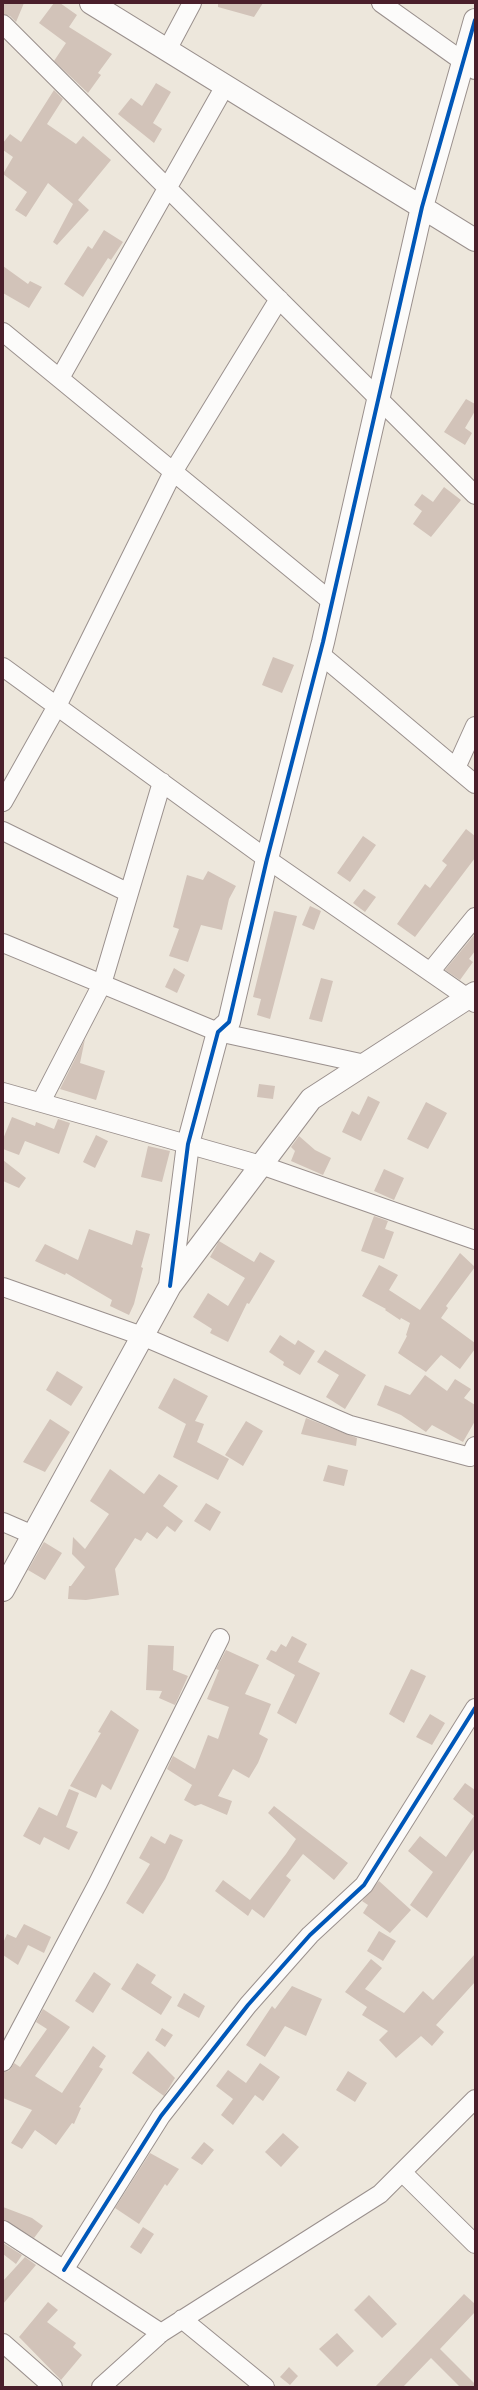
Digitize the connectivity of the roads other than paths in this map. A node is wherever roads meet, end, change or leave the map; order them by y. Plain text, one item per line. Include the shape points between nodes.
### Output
1 (91, 3) edge
2 (192, 3) edge
3 (381, 3) edge
4 (475, 20) edge
5 (3, 24) edge
6 (167, 50) junction
7 (469, 66) edge
8 (225, 86) junction
9 (167, 188) junction
10 (422, 207) junction
11 (475, 240) edge
12 (279, 299) junction
13 (3, 332) edge
14 (60, 378) junction
15 (380, 399) junction
16 (173, 472) junction
17 (475, 495) edge
18 (332, 602) junction
19 (320, 654) junction
20 (3, 667) edge
21 (57, 706) junction
22 (475, 726) edge
23 (456, 768) junction
24 (162, 782) junction
25 (475, 784) edge
26 (3, 802) edge
27 (3, 831) edge
28 (267, 859) junction
29 (129, 893) junction
30 (475, 917) edge
31 (3, 943) edge
32 (430, 972) junction
33 (102, 984) junction
34 (473, 998) edge
35 (218, 1032) junction
36 (365, 1064) junction
37 (3, 1092) edge
38 (41, 1102) junction
39 (188, 1144) junction
40 (261, 1165) junction
41 (475, 1240) edge
42 (170, 1286) junction
43 (3, 1287) edge
44 (142, 1336) junction
45 (475, 1446) edge
46 (3, 1522) edge
47 (33, 1535) junction
48 (3, 1590) edge
49 (220, 1638) dead end
50 (475, 1708) edge
51 (3, 2062) edge
52 (475, 2099) edge
53 (402, 2172) junction
54 (3, 2230) edge
55 (475, 2244) edge
56 (64, 2270) junction
57 (182, 2319) junction
58 (161, 2333) junction
59 (3, 2343) edge
60 (53, 2387) edge
61 (101, 2387) edge
62 (265, 2387) edge

1 - 6 street
2 - 6 street
3 - 7 street
4 - 7 street
5 - 9 street
6 - 8 street
7 - 10 street
8 - 9 street
8 - 10 street
9 - 12 street
9 - 14 street
10 - 11 street
10 - 15 street
12 - 15 street
12 - 16 street
13 - 14 street
14 - 16 street
15 - 17 street
15 - 18 street
16 - 18 street
16 - 21 street
18 - 19 street
19 - 23 street
19 - 28 street
20 - 21 street
21 - 24 street
21 - 26 street
22 - 23 street
23 - 25 street
24 - 28 street
24 - 29 street
27 - 29 street
28 - 32 street
28 - 35 street via 229,1022
29 - 33 street
30 - 32 street
31 - 33 street
32 - 34 street
33 - 35 street
33 - 38 street
34 - 36 street
35 - 36 street
35 - 39 street
36 - 40 street via 311,1099
37 - 38 street
38 - 39 street
39 - 40 street
39 - 42 street
40 - 41 street
40 - 42 street
42 - 44 street
43 - 44 street
44 - 45 street via 350,1425 470,1457
44 - 47 street
46 - 47 street
47 - 48 street
49 - 51 street via 98,1883
50 - 56 street via 364,1885 305,1941 248,2005 166,2110
52 - 53 street
53 - 55 street
53 - 57 street via 380,2194
54 - 56 street
56 - 58 street
57 - 58 street
57 - 62 street
58 - 61 street
59 - 60 street

